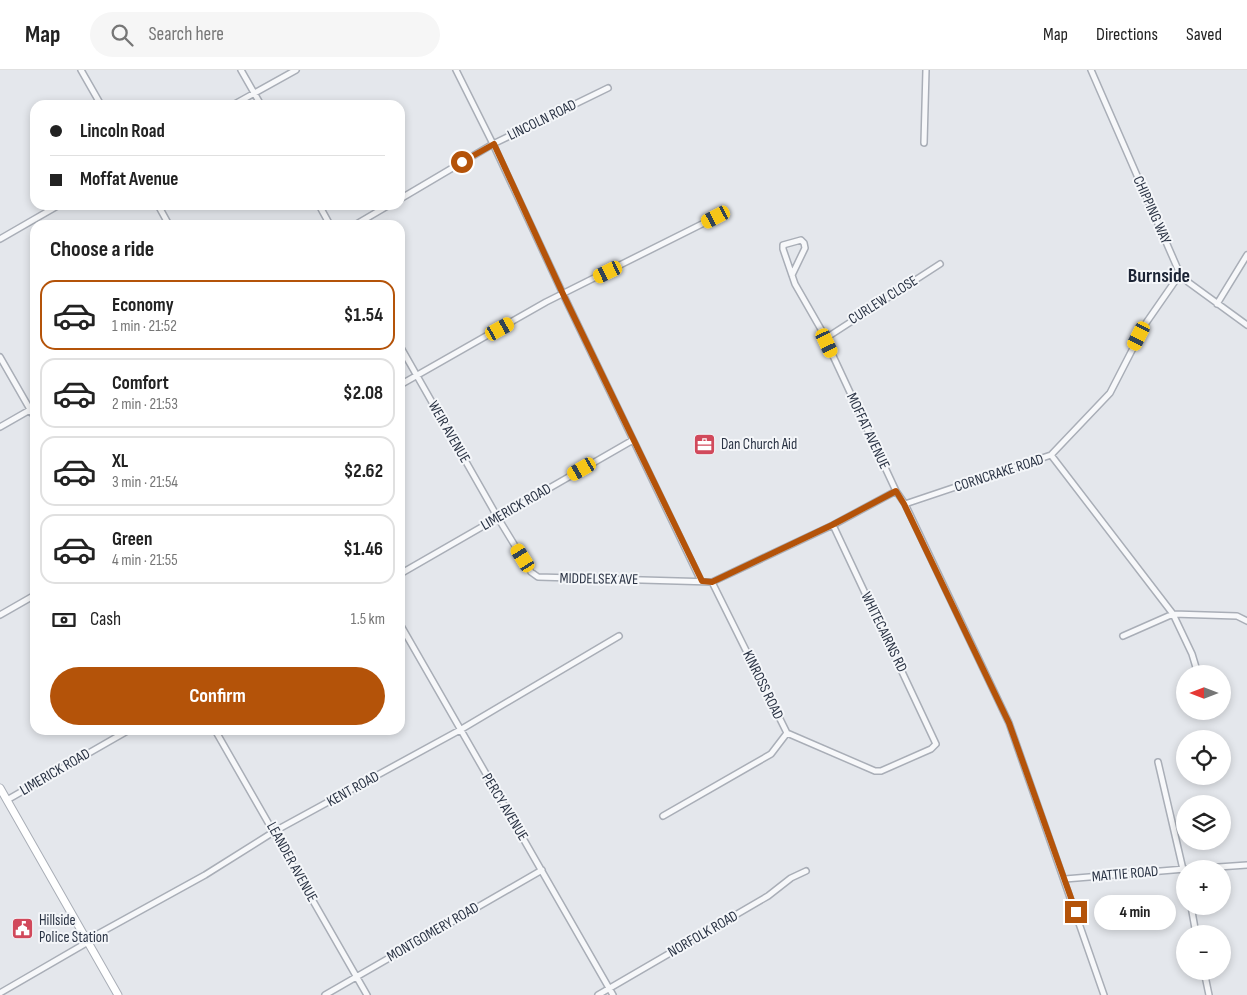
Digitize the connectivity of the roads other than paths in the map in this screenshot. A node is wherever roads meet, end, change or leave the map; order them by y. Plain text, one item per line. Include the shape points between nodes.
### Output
1 (81, 70) edge
2 (241, 70) edge
3 (296, 70) edge
4 (456, 70) edge
5 (926, 70) edge
6 (1090, 70) edge
7 (608, 88) dead end
8 (254, 93) junction
9 (98, 100) edge
10 (242, 100) edge
11 (258, 100) edge
12 (924, 143) dead end
13 (494, 144) junction
14 (405, 196) edge
15 (50, 210) edge
16 (380, 210) edge
17 (716, 217) dead end
18 (33, 220) edge
19 (364, 220) edge
20 (30, 222) edge
21 (0, 239) edge
22 (1247, 255) edge
23 (940, 264) dead end
24 (1180, 274) junction
25 (792, 276) junction
26 (563, 294) junction
27 (1217, 304) junction
28 (1247, 325) edge
29 (826, 338) junction
30 (405, 355) edge
31 (0, 357) edge
32 (417, 376) junction
33 (405, 382) edge
34 (30, 403) edge
35 (30, 410) edge
36 (0, 427) edge
37 (633, 440) junction
38 (1051, 455) junction
39 (896, 491) junction
40 (904, 504) junction
41 (498, 518) junction
42 (832, 525) junction
43 (405, 571) edge
44 (702, 581) junction
45 (712, 582) junction
46 (30, 598) edge
47 (1172, 614) junction
48 (0, 615) edge
49 (1247, 621) edge
50 (405, 633) edge
51 (619, 636) dead end
52 (1123, 636) dead end
53 (1195, 665) edge
54 (460, 730) junction
55 (787, 733) junction
56 (119, 735) edge
57 (218, 735) edge
58 (1158, 762) dead end
59 (0, 788) edge
60 (7, 800) junction
61 (663, 816) dead end
62 (275, 831) junction
63 (1182, 860) edge
64 (1247, 865) edge
65 (1231, 866) edge
66 (542, 870) junction
67 (1176, 870) edge
68 (806, 871) dead end
69 (1065, 879) junction
70 (87, 941) junction
71 (356, 977) junction
72 (1206, 980) edge
73 (610, 989) junction
74 (0, 993) edge
75 (118, 995) edge
76 (325, 995) edge
77 (367, 995) edge
78 (598, 995) edge
79 (613, 995) edge
80 (1104, 995) edge
81 (1209, 995) edge

1 - 9 street
2 - 8 street
3 - 8 street
4 - 13 street
5 - 12 street
6 - 24 street, CHIPPING WAY
7 - 13 street, LINCOLN ROAD
8 - 10 street
8 - 11 street
13 - 14 street, LINCOLN ROAD
13 - 26 street
15 - 18 street
16 - 19 street
17 - 26 street
20 - 21 street
22 - 27 street
23 - 29 street, CURLEW CLOSE
24 - 27 street, CHIPPING WAY
24 - 38 street, CORNCRAKE ROAD via 1146,323 1110,393
25 - 25 street, MOFFAT AVENUE via 783,245 801,240 805,248
25 - 29 street, MOFFAT AVENUE
26 - 32 street
26 - 37 street
27 - 28 street, CHIPPING WAY
29 - 39 street, MOFFAT AVENUE
30 - 32 street, WEIR AVENUE
31 - 34 street
32 - 33 street
32 - 41 street, WEIR AVENUE
35 - 36 street
37 - 41 street, LIMERICK ROAD
37 - 44 street
38 - 40 street, CORNCRAKE ROAD
38 - 47 street
39 - 40 street, MOFFAT AVENUE
39 - 42 street
40 - 69 street, MOFFAT AVENUE via 1009,723
41 - 43 street, LIMERICK ROAD
41 - 44 street, MIDDELSEX AVE via 531,572 538,576
42 - 45 street
42 - 55 street, WHITECAIRNS RD via 936,744 934,748 875,771
44 - 45 street
45 - 55 street, KINROSS ROAD
46 - 48 street
47 - 49 street via 1239,617
47 - 52 street
47 - 53 street
50 - 54 street, PERCY AVENUE
51 - 54 street, KENT ROAD
54 - 62 street, KENT ROAD
54 - 66 street, PERCY AVENUE
55 - 61 street, KINROSS ROAD via 771,754
56 - 60 street, LIMERICK ROAD
57 - 62 street, LEANDER AVENUE
58 - 63 street
59 - 60 main road
60 - 70 main road
62 - 70 street, KENT ROAD via 206,875
62 - 71 street, LEANDER AVENUE
64 - 65 street
66 - 71 street, MONTGOMERY ROAD
66 - 73 street, PERCY AVENUE
67 - 69 street, MATTIE ROAD
68 - 73 street, NORFOLK ROAD
69 - 80 street, MOFFAT AVENUE
70 - 74 street, KENT ROAD
70 - 75 main road
71 - 76 street, MONTGOMERY ROAD
71 - 77 street, LEANDER AVENUE
72 - 81 street
73 - 78 street, NORFOLK ROAD
73 - 79 street, PERCY AVENUE

